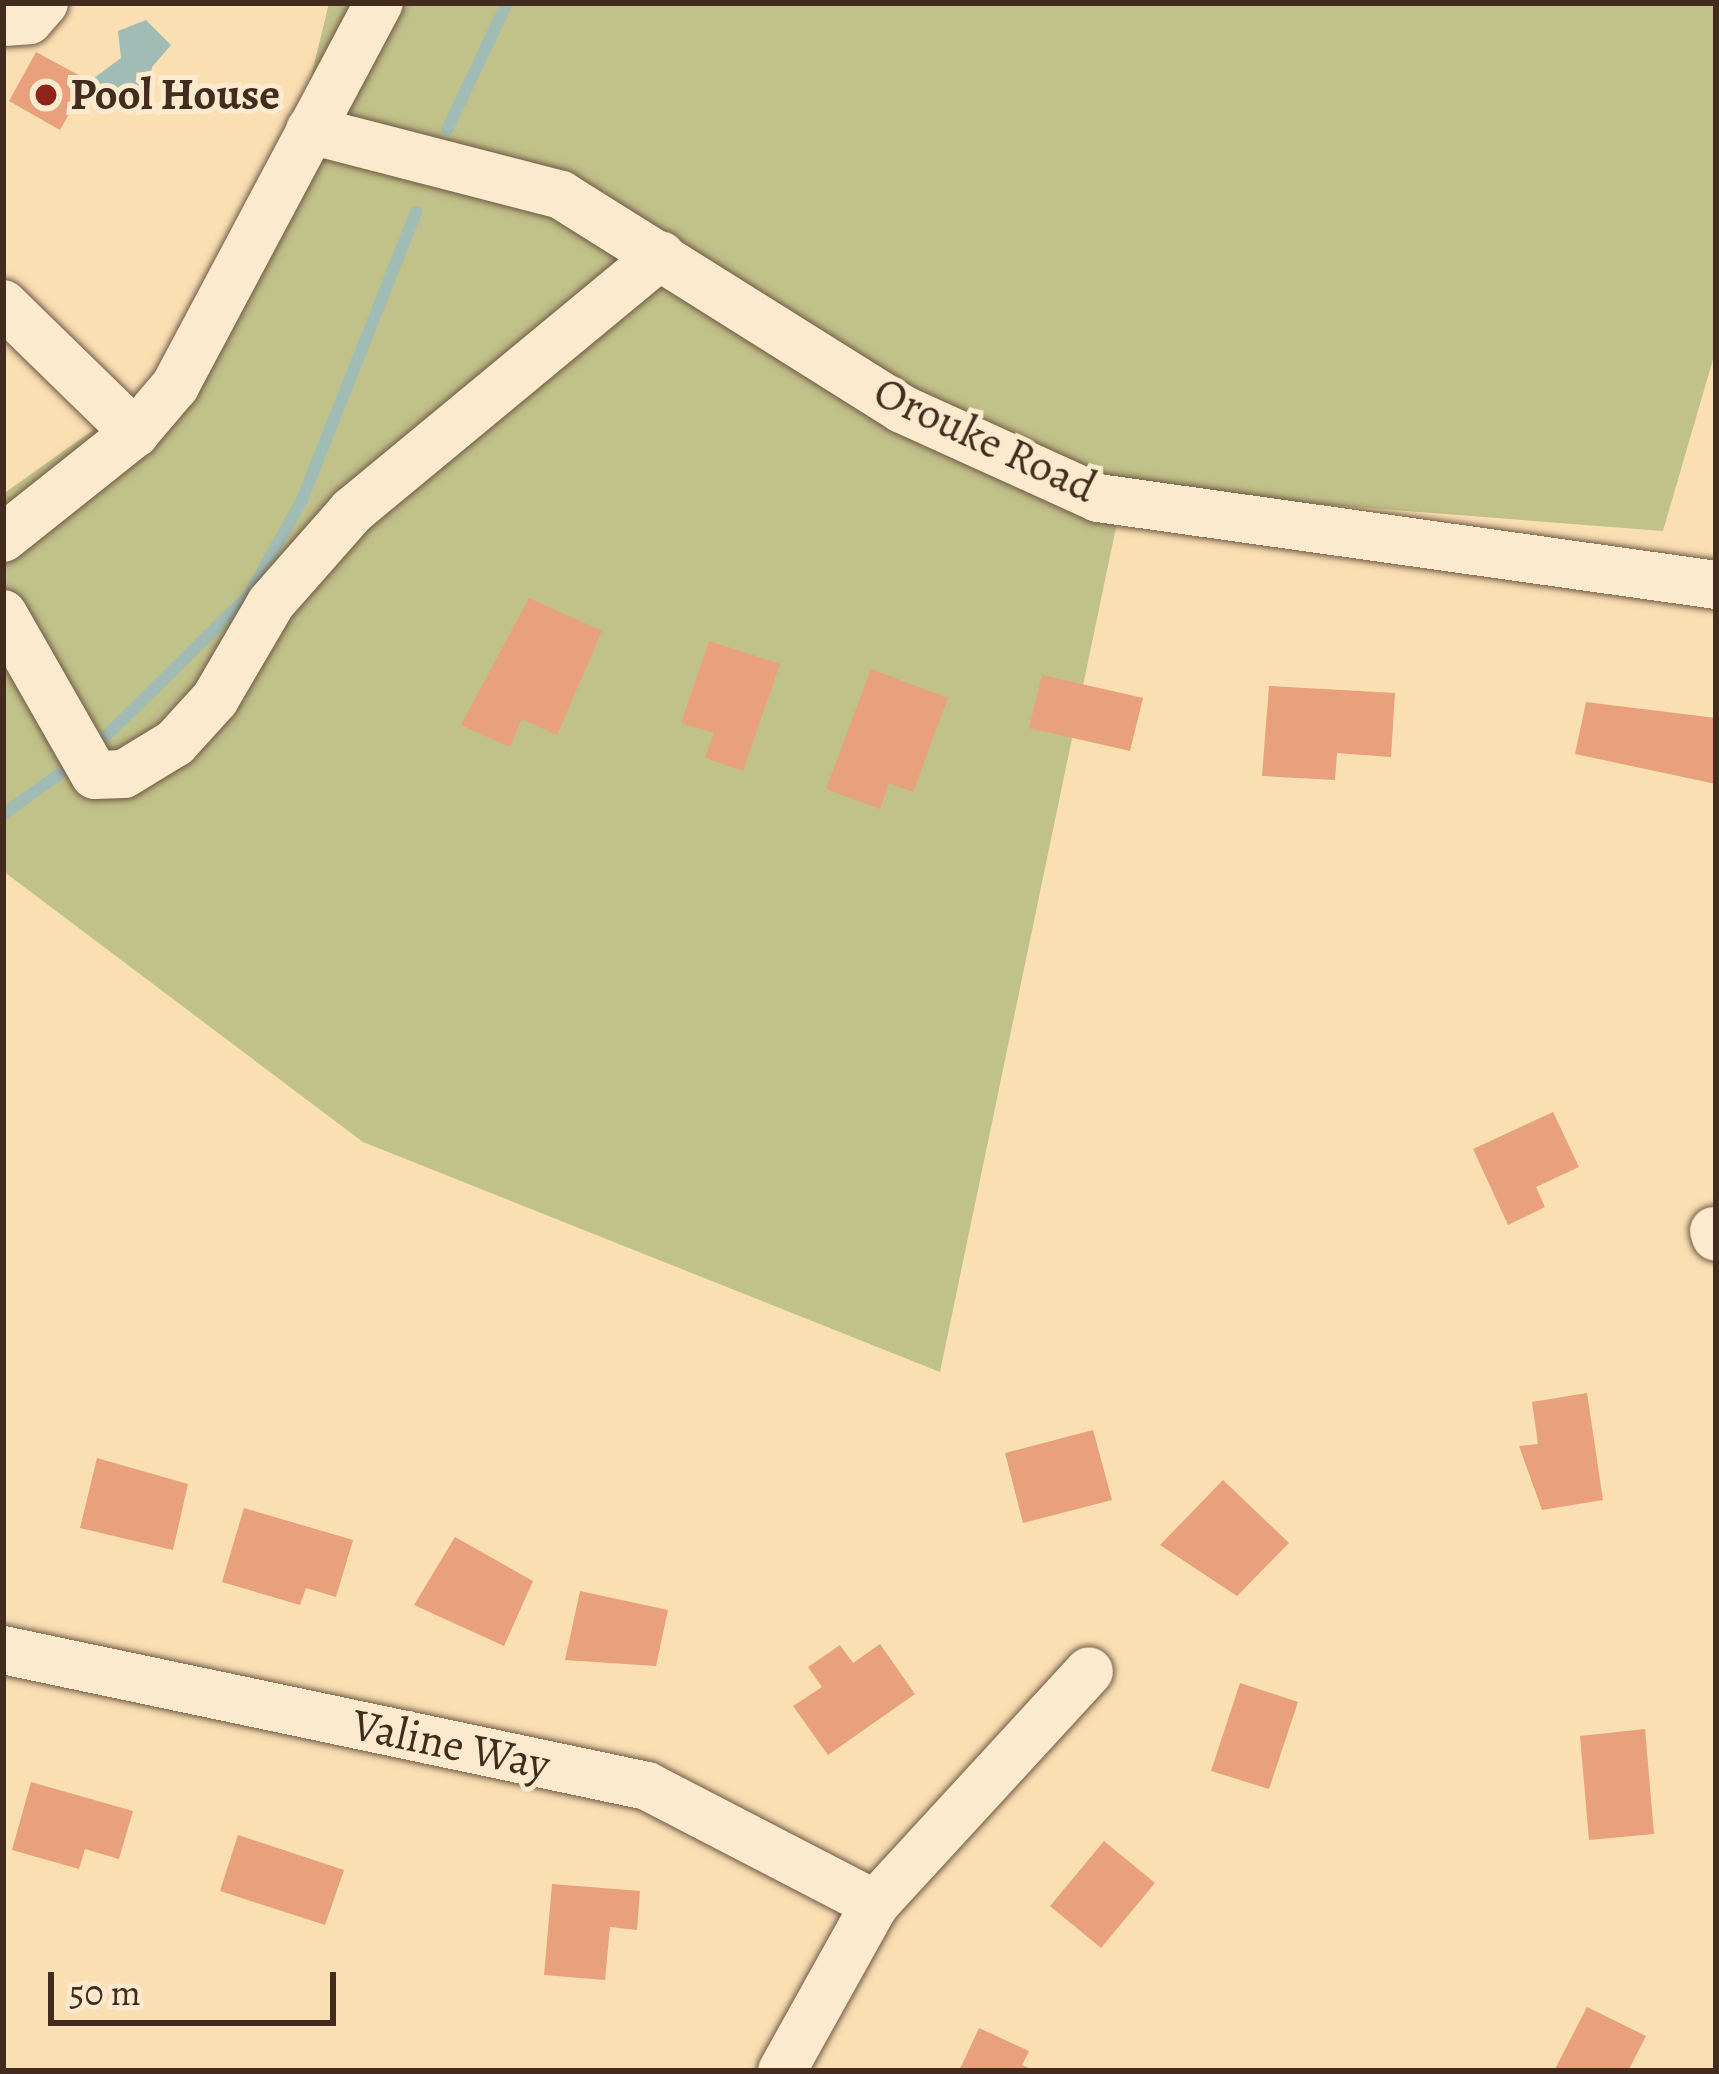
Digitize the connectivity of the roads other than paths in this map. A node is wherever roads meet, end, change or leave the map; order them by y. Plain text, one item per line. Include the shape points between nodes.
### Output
1 (44, 3) edge
2 (379, 3) edge
3 (3, 22) edge
4 (310, 130) junction
5 (661, 255) junction
6 (3, 304) edge
7 (135, 433) junction
8 (3, 538) edge
9 (1716, 585) edge
10 (3, 614) edge
11 (3, 1650) edge
12 (1089, 1671) dead end
13 (875, 1904) junction
14 (782, 2071) edge

1 - 3 street via 29,20
2 - 4 street
4 - 5 street, Orouke Road via 561,195
4 - 7 street via 175,386
5 - 9 street, Orouke Road via 902,409 1098,498
5 - 10 street via 352,511 271,603 176,743 124,774 95,776
6 - 7 street
7 - 8 street
11 - 13 street, Valine Way via 647,1786
12 - 13 street
13 - 14 street

